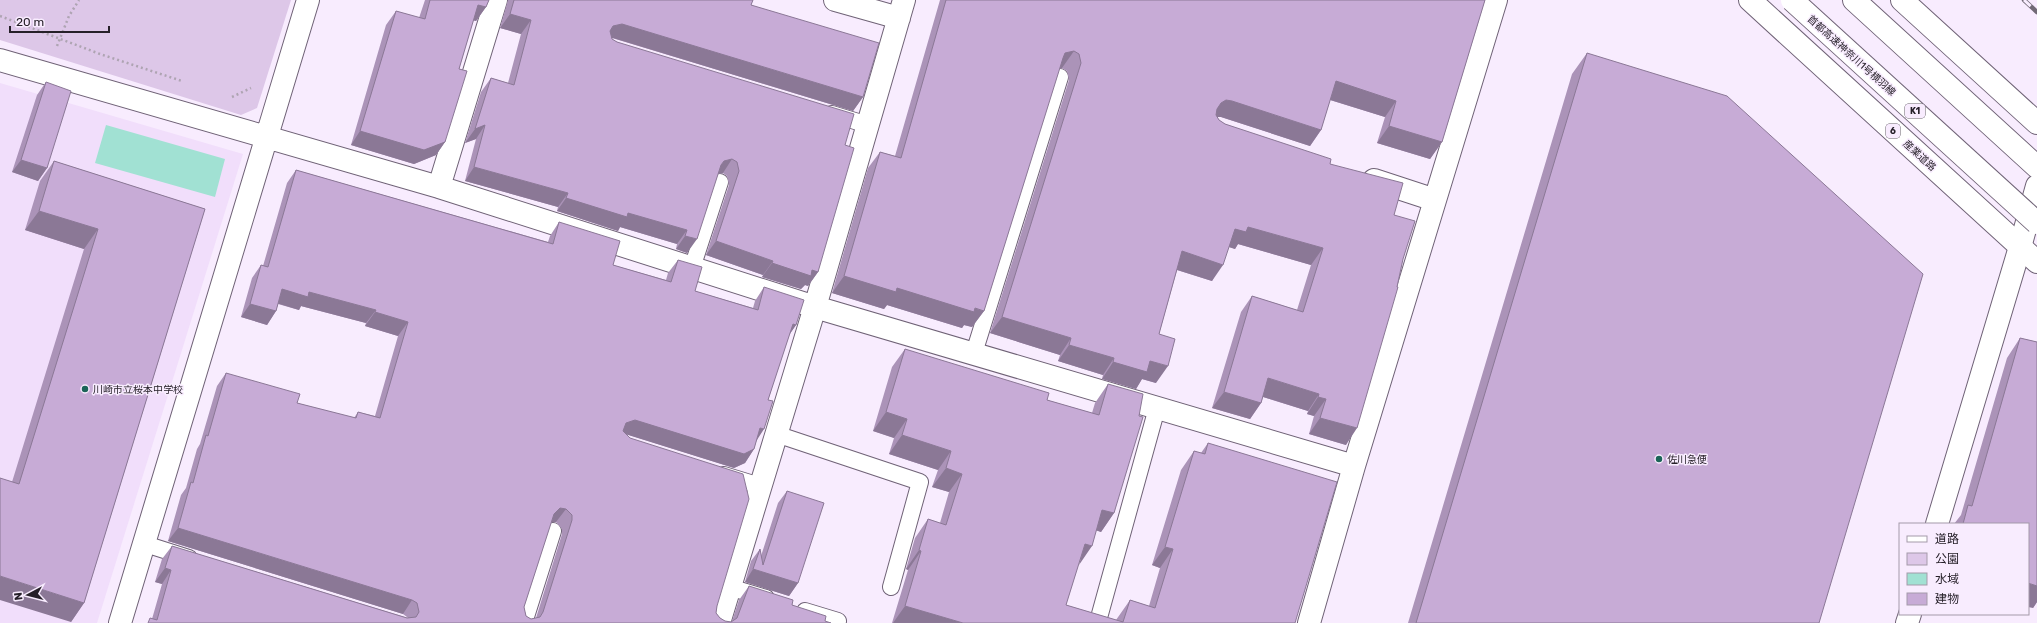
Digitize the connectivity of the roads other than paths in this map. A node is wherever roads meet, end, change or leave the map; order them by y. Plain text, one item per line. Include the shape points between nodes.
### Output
1 (308, 0) edge
2 (496, 0) edge
3 (836, 0) edge
4 (1496, 0) edge
5 (1750, 0) edge
6 (1792, 0) edge
7 (1854, 0) edge
8 (1902, 0) edge
9 (901, 9) edge
10 (0, 60) edge
11 (1060, 77) edge
12 (814, 109) edge
13 (2037, 123) edge
14 (868, 125) junction
15 (266, 138) junction
16 (2037, 167) edge
17 (1352, 173) edge
18 (720, 182) edge
19 (2037, 186) edge
20 (439, 187) junction
21 (1435, 200) junction
22 (2037, 223) edge
23 (2020, 246) junction
24 (2037, 262) edge
25 (692, 268) junction
26 (815, 307) junction
27 (974, 353) junction
28 (1157, 408) junction
29 (776, 434) junction
30 (1354, 466) junction
31 (707, 469) edge
32 (760, 486) junction
33 (1937, 523) edge
34 (553, 531) edge
35 (145, 544) junction
36 (205, 563) edge
37 (729, 587) junction
38 (891, 587) dead end
39 (1100, 614) edge
40 (120, 623) edge
41 (524, 623) edge
42 (719, 623) edge
43 (837, 623) edge
44 (1309, 623) edge

1 - 15 main road
2 - 20 main road
3 - 9 main road
4 - 21 main road
5 - 23 main road, 産業道路 / 6
6 - 22 main road, 首都高速神奈川1号横羽線 / K1, bridge
7 - 16 main road
8 - 13 main road
9 - 14 main road
10 - 15 main road
11 - 27 lane
12 - 14 lane
14 - 26 main road
15 - 20 main road
15 - 35 main road
17 - 21 main road
18 - 25 lane
19 - 23 main road
20 - 25 main road
21 - 30 main road
23 - 24 main road, 産業道路 / 6
23 - 33 main road
25 - 26 main road
26 - 27 main road
26 - 29 main road
27 - 28 main road
28 - 30 main road
28 - 39 lane
29 - 32 main road
29 - 38 lane via 920,482
30 - 44 main road
31 - 32 lane
32 - 37 main road
34 - 41 lane
35 - 36 lane
35 - 40 main road
37 - 42 main road
37 - 43 lane via 838,621

